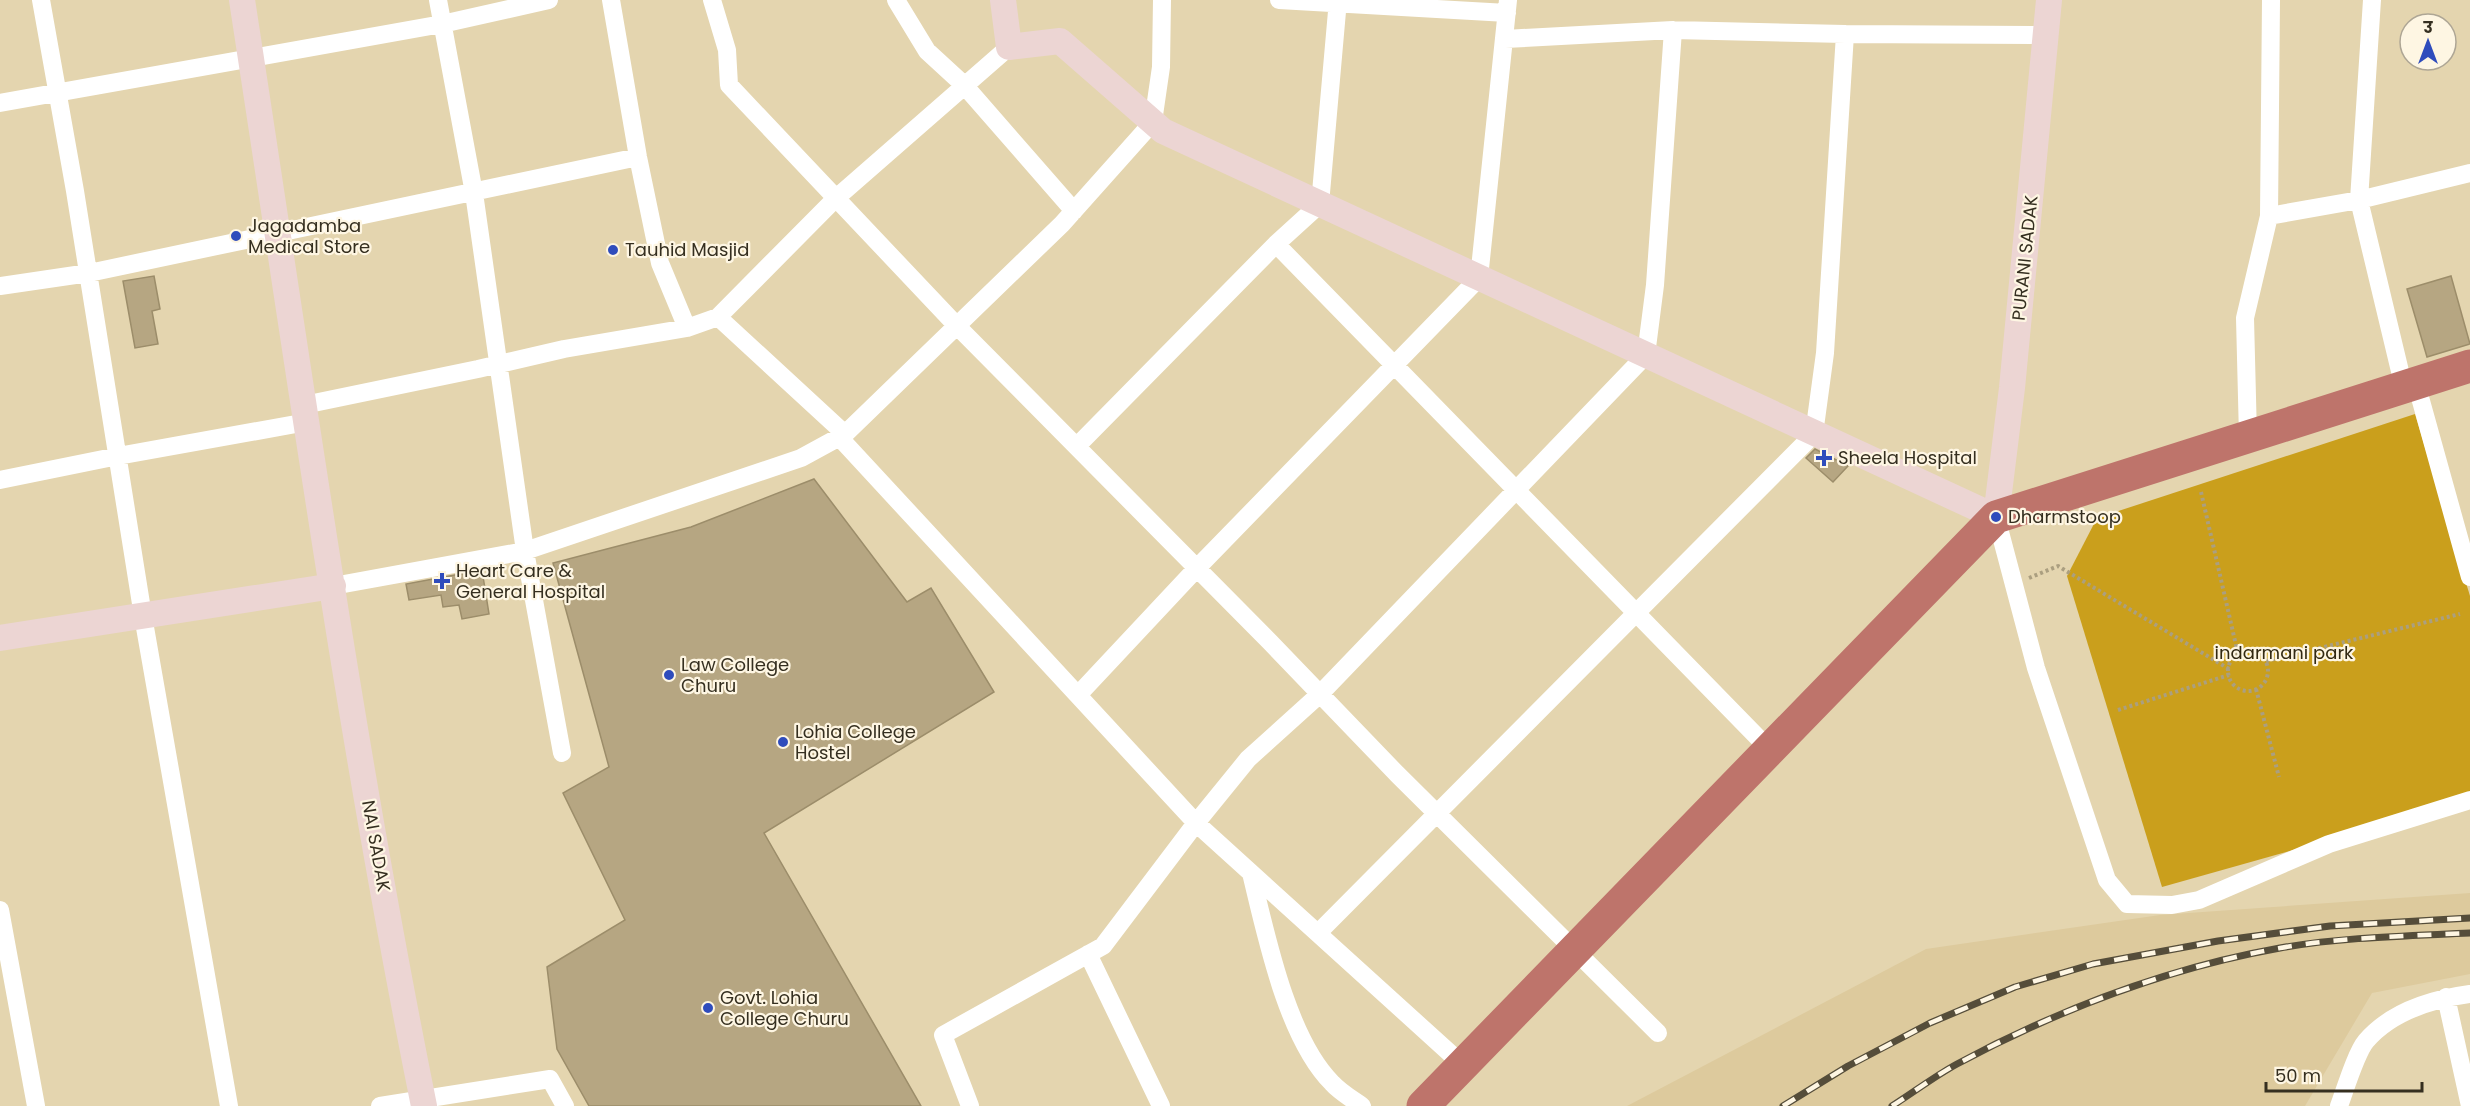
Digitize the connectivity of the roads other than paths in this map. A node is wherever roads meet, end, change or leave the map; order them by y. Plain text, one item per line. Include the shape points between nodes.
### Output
1 (41, 0) edge
2 (242, 0) edge
3 (438, 0) edge
4 (549, 0) edge
5 (611, 0) edge
6 (712, 0) edge
7 (896, 0) edge
8 (1003, 0) edge
9 (1162, 0) edge
10 (1279, 0) edge
11 (2049, 0) edge
12 (2271, 0) edge
13 (2373, 0) edge
14 (1337, 2) edge
15 (1508, 6) edge
16 (442, 24) junction
17 (1674, 30) junction
18 (1845, 34) junction
19 (2046, 35) junction
20 (1505, 39) junction
21 (1009, 47) junction
22 (252, 60) junction
23 (964, 86) junction
24 (58, 93) junction
25 (0, 103) edge
26 (1153, 122) junction
27 (638, 157) junction
28 (2470, 173) edge
29 (474, 193) junction
30 (835, 199) junction
31 (2359, 200) junction
32 (1320, 204) junction
33 (1074, 211) junction
34 (2269, 216) junction
35 (278, 235) junction
36 (1276, 244) junction
37 (88, 273) junction
38 (1479, 278) junction
39 (0, 286) edge
40 (718, 317) junction
41 (957, 326) junction
42 (687, 328) junction
43 (1646, 355) junction
44 (499, 364) junction
45 (1393, 365) junction
46 (2470, 366) edge
47 (2410, 386) junction
48 (306, 413) junction
49 (1814, 434) junction
50 (842, 436) junction
51 (2248, 437) junction
52 (1077, 447) junction
53 (118, 456) junction
54 (0, 480) edge
55 (1517, 491) junction
56 (1996, 517) junction
57 (525, 551) junction
58 (1197, 568) junction
59 (2470, 577) edge
60 (333, 586) junction
61 (1636, 614) junction
62 (144, 616) junction
63 (0, 638) edge
64 (1320, 694) junction
65 (1078, 695) junction
66 (1769, 748) junction
67 (562, 753) dead end
68 (2470, 800) edge
69 (1436, 813) junction
70 (1196, 823) junction
71 (1251, 873) junction
72 (0, 910) edge
73 (1318, 933) junction
74 (1574, 949) junction
75 (1088, 954) junction
76 (7, 992) edge
77 (2470, 994) edge
78 (2446, 997) junction
79 (1658, 1033) dead end
80 (1463, 1065) junction
81 (423, 1102) edge
82 (36, 1106) edge
83 (229, 1106) edge
84 (380, 1106) edge
85 (565, 1106) edge
86 (970, 1106) edge
87 (1161, 1106) edge
88 (1362, 1106) edge
89 (1423, 1106) edge
90 (2339, 1106) edge
91 (2470, 1106) edge

1 - 24 street
2 - 22 main road, NAI SADAK
3 - 16 street
4 - 16 street
5 - 27 street
6 - 30 street via 727,50 729,85
7 - 23 street via 927,51
8 - 21 main road
9 - 26 street via 1161,67
10 - 14 street
11 - 19 main road, PURANI SADAK
12 - 34 street
13 - 31 street
14 - 15 street
14 - 32 street
15 - 20 street
16 - 22 street
16 - 29 street
17 - 18 street
17 - 20 street
17 - 43 street
18 - 19 street
18 - 49 street via 1826,353
19 - 56 main road, PURANI SADAK
20 - 38 street
21 - 23 street
21 - 26 main road via 1059,41
22 - 24 street
22 - 35 main road, NAI SADAK
23 - 30 street
23 - 33 street
24 - 25 street
24 - 37 street
26 - 32 main road via 1163,131
26 - 33 street
27 - 29 street
27 - 42 street via 660,263
28 - 31 street
29 - 35 street
29 - 44 street
30 - 40 street
30 - 41 street
31 - 34 street
31 - 47 street
32 - 36 street
32 - 38 main road
33 - 41 street
34 - 51 street via 2245,318
35 - 37 street
35 - 48 main road, NAI SADAK
36 - 45 street
36 - 52 street
37 - 39 street
37 - 53 street
38 - 43 main road
38 - 45 street
40 - 42 street
40 - 50 street
41 - 50 street
41 - 52 street
42 - 44 street
43 - 49 main road
43 - 55 street
44 - 48 street
44 - 57 street
45 - 55 street
45 - 58 street
46 - 47 highway
47 - 51 highway
47 - 59 street
48 - 53 street
48 - 60 main road, NAI SADAK
49 - 56 main road
49 - 61 street
50 - 57 street via 801,458
50 - 65 street
51 - 56 highway
52 - 58 street
53 - 54 street
53 - 62 street
55 - 61 street
55 - 64 street
56 - 66 highway
56 - 68 street via 2036,668 2107,880 2127,904 2172,905 2199,900 2329,844
57 - 60 street
57 - 67 street
58 - 64 street
58 - 65 street
60 - 62 main road
60 - 81 main road, NAI SADAK
61 - 66 street
61 - 69 street
62 - 63 main road
62 - 83 street
64 - 69 street
64 - 70 street via 1248,759
65 - 70 street
66 - 74 highway
69 - 73 street
69 - 74 street
70 - 71 street
70 - 75 street via 1103,946
71 - 73 street
71 - 88 street via 1267,941 1300,1038 1332,1083
72 - 76 street
73 - 80 street
74 - 79 street
74 - 80 highway
75 - 86 street via 943,1035
75 - 87 street
76 - 82 street
77 - 78 street
78 - 90 street via 2394,1017 2365,1042
78 - 91 street
80 - 89 highway
81 - 84 street
81 - 85 street via 550,1079

